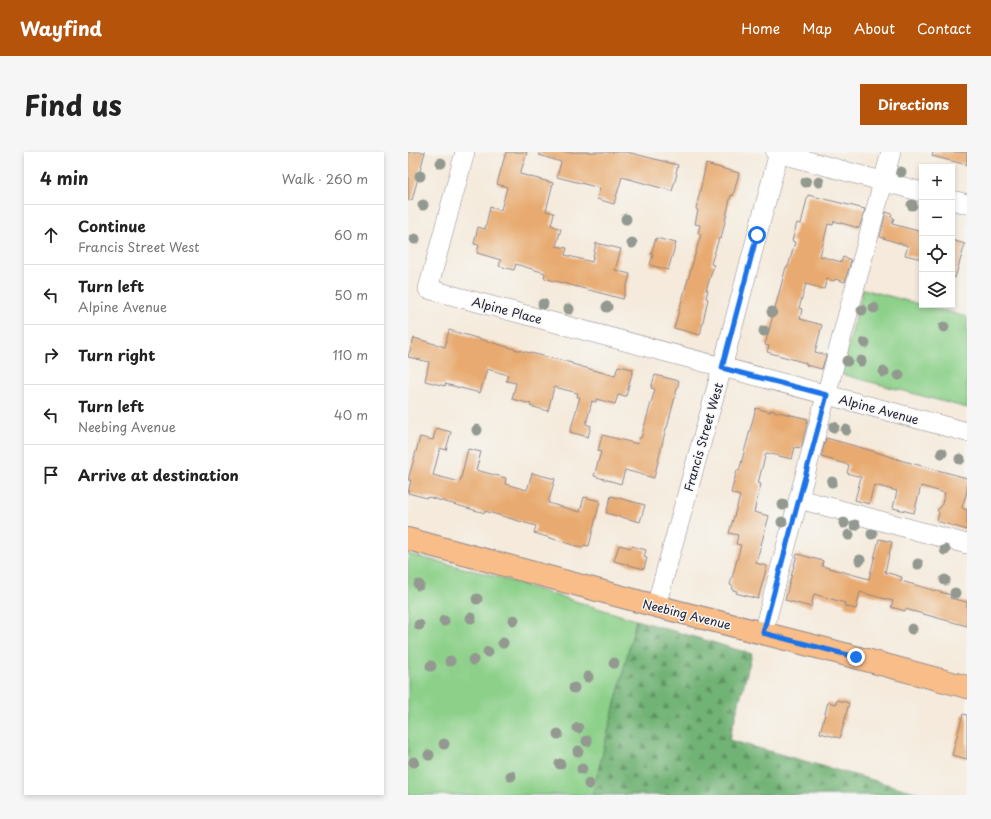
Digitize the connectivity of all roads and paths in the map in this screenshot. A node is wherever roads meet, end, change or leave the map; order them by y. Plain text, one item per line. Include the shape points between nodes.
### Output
1 (465, 152) edge
2 (777, 152) edge
3 (891, 152) edge
4 (884, 182) junction
5 (919, 191) edge
6 (955, 201) edge
7 (967, 204) edge
8 (722, 368) junction
9 (827, 395) junction
10 (967, 432) edge
11 (799, 499) junction
12 (408, 539) edge
13 (967, 544) edge
14 (656, 606) junction
15 (763, 633) junction
16 (967, 687) edge

1 - 8 street, Alpine Place via 428,288
2 - 4 street
2 - 8 street, Francis Street West
3 - 4 street
4 - 5 street
4 - 9 street
6 - 7 street
8 - 9 street, Alpine Avenue
8 - 14 street, Francis Street West
9 - 10 street, Alpine Avenue
9 - 11 street
11 - 13 street
11 - 15 street
12 - 14 main road, Neebing Avenue
14 - 15 main road, Neebing Avenue
15 - 16 main road, Neebing Avenue

